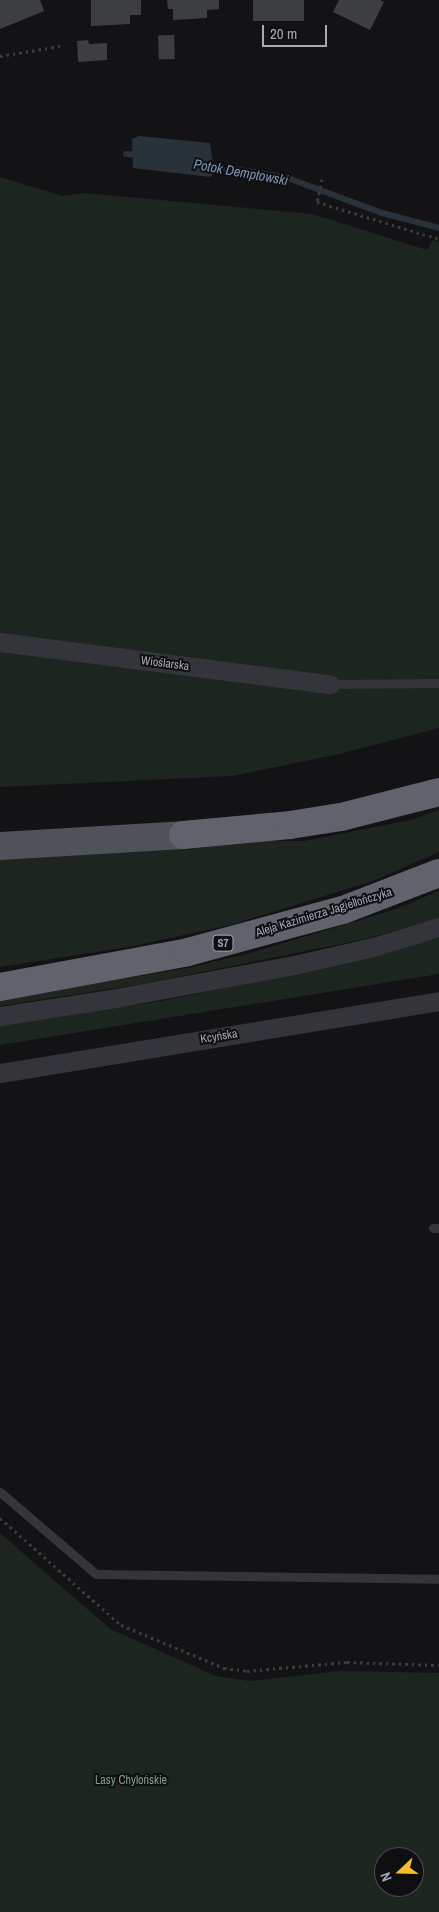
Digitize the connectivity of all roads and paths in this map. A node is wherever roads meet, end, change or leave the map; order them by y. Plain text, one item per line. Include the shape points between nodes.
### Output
1 (60, 46) dead end
2 (0, 56) edge
3 (322, 178) dead end
4 (439, 239) edge
5 (0, 642) edge
6 (439, 683) edge
7 (330, 684) joint
8 (439, 792) edge
9 (182, 835) joint
10 (0, 846) edge
11 (439, 873) edge
12 (439, 927) edge
13 (0, 987) edge
14 (439, 1001) edge
15 (0, 1016) edge
16 (0, 1073) edge
17 (0, 1492) edge
18 (0, 1518) edge
19 (439, 1579) edge
20 (439, 1666) edge

1 - 2 path
3 - 4 path via 317,202
5 - 7 street, Wioślarska
6 - 7 lane
8 - 9 highway via 333,818
9 - 10 main road
11 - 13 highway, Aleja Kazimierza Jagiellończyka / S7 via 343,910 188,952
12 - 15 street via 373,947 294,964
14 - 16 street, Kcyńska
17 - 19 lane via 96,1574
18 - 20 path via 121,1625 224,1668 247,1671 347,1662

